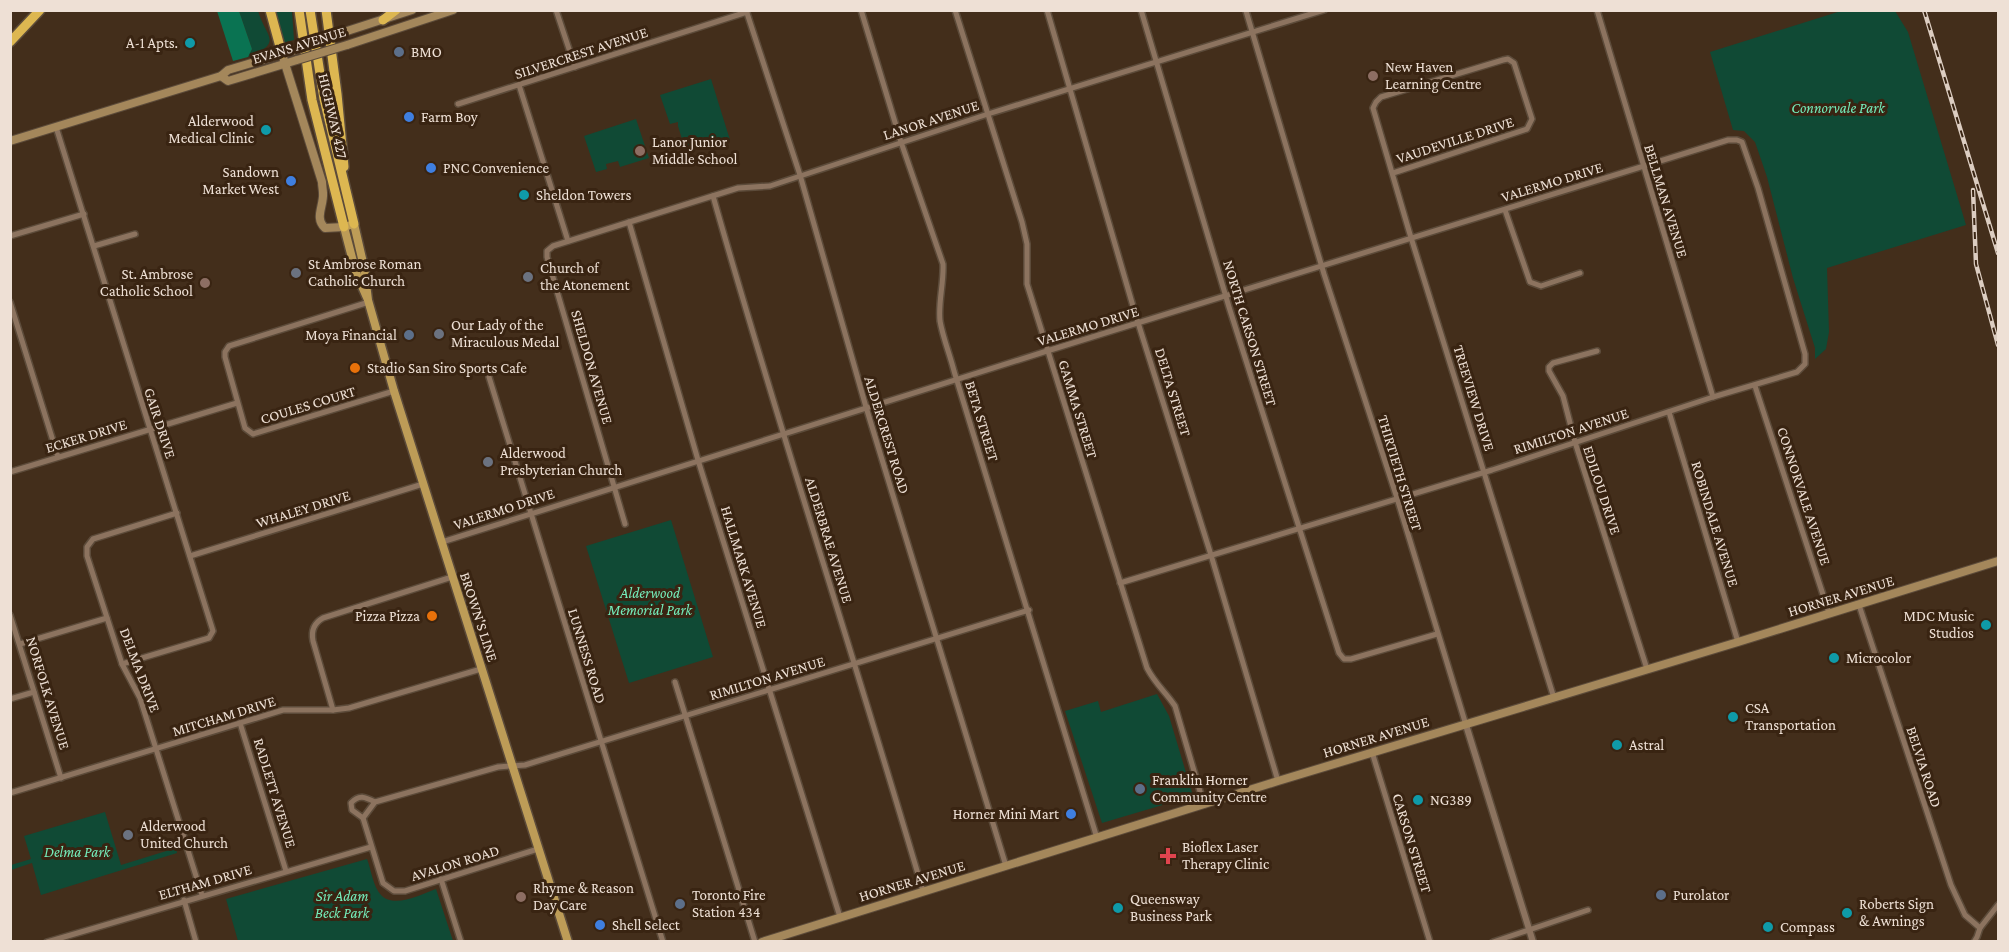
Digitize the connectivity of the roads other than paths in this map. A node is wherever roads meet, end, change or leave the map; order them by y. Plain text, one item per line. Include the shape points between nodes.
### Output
1 (40, 10) edge
2 (270, 10) edge
3 (299, 10) edge
4 (310, 10) edge
5 (396, 10) edge
6 (412, 10) edge
7 (453, 10) edge
8 (556, 10) edge
9 (861, 10) edge
10 (956, 10) edge
11 (1047, 10) edge
12 (1141, 10) edge
13 (1324, 10) edge
14 (1597, 10) edge
15 (746, 11) edge
16 (1246, 11) edge
17 (326, 13) edge
18 (382, 20) junction
19 (1253, 33) junction
20 (10, 42) edge
21 (282, 54) junction
22 (1156, 62) junction
23 (286, 64) junction
24 (575, 68) junction
25 (222, 76) junction
26 (519, 85) junction
27 (1070, 88) junction
28 (458, 104) dead end
29 (1374, 105) joint
30 (988, 114) junction
31 (56, 127) junction
32 (10, 141) edge
33 (901, 142) junction
34 (1742, 142) joint
35 (1642, 167) junction
36 (1393, 173) junction
37 (800, 176) junction
38 (343, 181) junction
39 (713, 196) junction
40 (1506, 210) junction
41 (84, 214) junction
42 (629, 222) junction
43 (354, 224) junction
44 (344, 227) junction
45 (135, 234) dead end
46 (10, 237) edge
47 (1412, 239) junction
48 (568, 241) junction
49 (94, 246) junction
50 (547, 251) joint
51 (1322, 267) junction
52 (1580, 273) dead end
53 (1226, 296) junction
54 (369, 301) junction
55 (10, 302) edge
56 (1139, 324) junction
57 (1047, 351) junction
58 (1597, 351) dead end
59 (489, 377) dead end
60 (956, 379) junction
61 (1755, 386) junction
62 (394, 392) junction
63 (1713, 397) junction
64 (237, 403) junction
65 (866, 407) junction
66 (1669, 412) junction
67 (150, 430) junction
68 (782, 434) junction
69 (1575, 442) junction
70 (58, 457) junction
71 (698, 460) junction
72 (10, 472) edge
73 (1484, 472) junction
74 (423, 484) junction
75 (615, 487) junction
76 (1396, 498) junction
77 (177, 513) junction
78 (531, 513) junction
79 (625, 524) dead end
80 (1299, 528) junction
81 (442, 542) junction
82 (1211, 555) junction
83 (190, 556) junction
84 (1998, 561) edge
85 (452, 577) junction
86 (1120, 582) junction
87 (1859, 605) junction
88 (1029, 610) junction
89 (1829, 613) junction
90 (10, 615) edge
91 (107, 618) junction
92 (1437, 634) junction
93 (937, 638) junction
94 (1738, 642) junction
95 (20, 644) junction
96 (855, 663) junction
97 (122, 664) junction
98 (481, 669) junction
99 (1647, 669) junction
100 (675, 682) dead end
101 (770, 689) junction
102 (34, 692) junction
103 (1554, 698) junction
104 (10, 699) edge
105 (333, 710) junction
106 (685, 716) junction
107 (240, 723) junction
108 (1466, 724) junction
109 (600, 742) junction
110 (156, 749) junction
111 (1372, 752) junction
112 (512, 766) junction
113 (61, 778) junction
114 (1278, 781) junction
115 (10, 793) edge
116 (375, 802) junction
117 (1204, 805) junction
118 (363, 818) junction
119 (1097, 838) junction
120 (371, 847) junction
121 (538, 849) junction
122 (1006, 866) junction
123 (286, 872) junction
124 (441, 879) junction
125 (923, 891) junction
126 (202, 895) junction
127 (184, 900) junction
128 (1998, 905) edge
129 (1588, 910) dead end
130 (840, 917) junction
131 (1980, 927) junction
132 (1530, 930) junction
133 (63, 939) edge
134 (47, 942) edge
135 (196, 942) edge
136 (461, 942) edge
137 (568, 942) edge
138 (663, 942) edge
139 (755, 942) edge
140 (762, 942) edge
141 (1430, 942) edge
142 (1493, 942) edge
143 (1533, 942) edge
144 (1974, 942) edge

1 - 20 highway
2 - 21 highway
3 - 44 highway, HIGHWAY 427 via 312,100
4 - 38 highway, HIGHWAY 427 via 324,99
5 - 18 highway
6 - 18 main road, EVANS AVENUE
7 - 23 main road, EVANS AVENUE, bridge
8 - 24 street
9 - 33 street, BETA STREET
10 - 30 street, GAMMA STREET
11 - 27 street, DELTA STREET
12 - 22 street, NORTH CARSON STREET
13 - 19 street, LANOR AVENUE
14 - 35 street, BELLMAN AVENUE
15 - 24 street, SILVERCREST AVENUE
15 - 37 street, ALDERCREST ROAD
16 - 19 street, THIRTIETH STREET
17 - 38 highway
18 - 21 main road, EVANS AVENUE, bridge
19 - 22 street, LANOR AVENUE
19 - 51 street, THIRTIETH STREET
21 - 23 main road
21 - 25 main road, EVANS AVENUE via 228,70
22 - 27 street, LANOR AVENUE
22 - 53 street, NORTH CARSON STREET
23 - 25 main road, EVANS AVENUE via 228,81
23 - 44 main road via 322,183 320,222 325,228
24 - 26 street, SILVERCREST AVENUE
25 - 31 main road, EVANS AVENUE
26 - 28 street, SILVERCREST AVENUE
26 - 48 street
27 - 30 street, LANOR AVENUE
27 - 56 street, DELTA STREET
29 - 36 street, TREEVIEW DRIVE
29 - 36 street, VAUDEVILLE DRIVE via 1381,97 1508,59 1514,63 1532,119 1527,129
30 - 33 street, LANOR AVENUE
30 - 57 street, GAMMA STREET via 1022,222 1027,244 1027,284
31 - 32 main road, EVANS AVENUE
31 - 41 street, GAIR DRIVE
33 - 37 street, LANOR AVENUE
33 - 60 street, BETA STREET via 943,264 940,320
34 - 35 street, VALERMO DRIVE via 1728,140
34 - 61 street, RIMILTON AVENUE via 1806,359 1803,368 1794,374
35 - 40 street, VALERMO DRIVE
35 - 63 street, BELLMAN AVENUE
36 - 47 street, TREEVIEW DRIVE
37 - 39 street, LANOR AVENUE via 770,186
37 - 65 street, ALDERCREST ROAD
38 - 43 highway, HIGHWAY 427
39 - 42 street, LANOR AVENUE
39 - 68 street, ALDERBRAE AVENUE
40 - 47 street, VALERMO DRIVE
40 - 52 street via 1530,282 1541,286
41 - 46 street
41 - 49 street, GAIR DRIVE
42 - 48 street, LANOR AVENUE
42 - 71 street, HALLMARK AVENUE
43 - 44 main road
43 - 54 main road, BROWN'S LINE
44 - 54 main road, BROWN'S LINE via 356,273
45 - 49 street
47 - 51 street, VALERMO DRIVE
47 - 73 street, TREEVIEW DRIVE
48 - 50 street, LANOR AVENUE
49 - 67 street, GAIR DRIVE
50 - 75 street, SHELDON AVENUE
51 - 53 street, VALERMO DRIVE
51 - 76 street, THIRTIETH STREET
53 - 56 street, VALERMO DRIVE
53 - 80 street, NORTH CARSON STREET
54 - 62 main road, BROWN'S LINE
54 - 64 street, COULES COURT via 228,347 225,357
55 - 70 street
56 - 57 street, VALERMO DRIVE
56 - 82 street, DELTA STREET
57 - 60 street, VALERMO DRIVE
57 - 86 street, GAMMA STREET
58 - 69 street, EDILOU DRIVE via 1549,367 1563,396
59 - 78 street, LUNNESS ROAD
60 - 65 street, VALERMO DRIVE
60 - 88 street, BETA STREET
61 - 63 street, RIMILTON AVENUE
61 - 89 street, CONNORVALE AVENUE
62 - 64 street, COULES COURT via 253,434 245,428
62 - 74 main road, BROWN'S LINE
63 - 66 street, RIMILTON AVENUE
64 - 67 street, ECKER DRIVE
65 - 68 street, VALERMO DRIVE
65 - 93 street, ALDERCREST ROAD
66 - 69 street, RIMILTON AVENUE
66 - 94 street, ROBINDALE AVENUE
67 - 70 street, ECKER DRIVE
67 - 77 street, GAIR DRIVE
68 - 71 street, VALERMO DRIVE
68 - 96 street, ALDERBRAE AVENUE
69 - 73 street, RIMILTON AVENUE
69 - 99 street, EDILOU DRIVE
70 - 72 street, ECKER DRIVE
71 - 75 street, VALERMO DRIVE
71 - 101 street, HALLMARK AVENUE
73 - 76 street, RIMILTON AVENUE
73 - 103 street, TREEVIEW DRIVE
74 - 81 main road, BROWN'S LINE
74 - 83 street, WHALEY DRIVE
75 - 78 street, VALERMO DRIVE
75 - 79 street, SHELDON AVENUE
76 - 80 street, RIMILTON AVENUE
76 - 92 street, THIRTIETH STREET
77 - 83 street, GAIR DRIVE
77 - 91 street, DELMA DRIVE via 93,539 87,547
78 - 81 street, VALERMO DRIVE
78 - 109 street, LUNNESS ROAD
80 - 82 street, RIMILTON AVENUE
80 - 92 street, NORTH CARSON STREET via 1339,654 1344,659
81 - 85 main road, BROWN'S LINE
82 - 86 street, RIMILTON AVENUE
82 - 114 street, DELTA STREET
83 - 97 street, GAIR DRIVE via 213,631 209,638
84 - 87 main road, HORNER AVENUE
85 - 98 main road, BROWN'S LINE
85 - 105 street via 317,622 313,641
86 - 117 street, GAMMA STREET via 1147,668 1155,684 1175,706
87 - 89 main road, HORNER AVENUE
87 - 131 street, BELVIA ROAD via 1951,885 1965,915
88 - 93 street, RIMILTON AVENUE
88 - 119 street, BETA STREET
89 - 94 main road, HORNER AVENUE
90 - 95 street, NORFOLK AVENUE
91 - 95 street
91 - 97 street, DELMA DRIVE
92 - 108 street, THIRTIETH STREET
93 - 96 street, RIMILTON AVENUE
93 - 122 street, ALDERCREST ROAD
94 - 99 main road, HORNER AVENUE
95 - 102 street, NORFOLK AVENUE
96 - 101 street, RIMILTON AVENUE
96 - 125 street, ALDERBRAE AVENUE
97 - 110 street, DELMA DRIVE via 140,699
98 - 105 street, MITCHAM DRIVE
98 - 112 main road, BROWN'S LINE
99 - 103 main road, HORNER AVENUE
100 - 106 street
101 - 106 street, RIMILTON AVENUE
101 - 130 street, HALLMARK AVENUE
102 - 104 street
102 - 113 street, NORFOLK AVENUE
103 - 108 main road, HORNER AVENUE
105 - 107 street, MITCHAM DRIVE via 288,709
106 - 109 street, RIMILTON AVENUE
106 - 139 street
107 - 110 street, MITCHAM DRIVE
107 - 123 street, RADLETT AVENUE
108 - 111 main road, HORNER AVENUE
108 - 132 street, THIRTIETH STREET
109 - 112 street, RIMILTON AVENUE
109 - 138 street, LUNNESS ROAD
110 - 113 street, MITCHAM DRIVE
110 - 126 street, DELMA DRIVE
111 - 114 main road, HORNER AVENUE
111 - 141 street, CARSON STREET
112 - 116 street, RIMILTON AVENUE
112 - 121 main road, BROWN'S LINE
113 - 115 street, MITCHAM DRIVE
114 - 117 main road, HORNER AVENUE
116 - 118 street
116 - 118 street, RIMILTON AVENUE via 363,796 351,803 352,810
117 - 119 main road, HORNER AVENUE
118 - 120 street
119 - 122 main road, HORNER AVENUE
120 - 123 street, ELTHAM DRIVE
120 - 124 street, AVALON ROAD via 383,883 392,890 405,891
121 - 124 street, AVALON ROAD
121 - 137 main road, BROWN'S LINE
122 - 125 main road, HORNER AVENUE
123 - 126 street, ELTHAM DRIVE
124 - 136 street
125 - 130 main road, HORNER AVENUE
126 - 127 street, ELTHAM DRIVE
127 - 133 street, ELTHAM DRIVE
127 - 135 street
128 - 131 street
129 - 132 street
130 - 140 main road, HORNER AVENUE
131 - 144 street
132 - 142 street
132 - 143 street, THIRTIETH STREET
133 - 134 street, ELTHAM DRIVE

